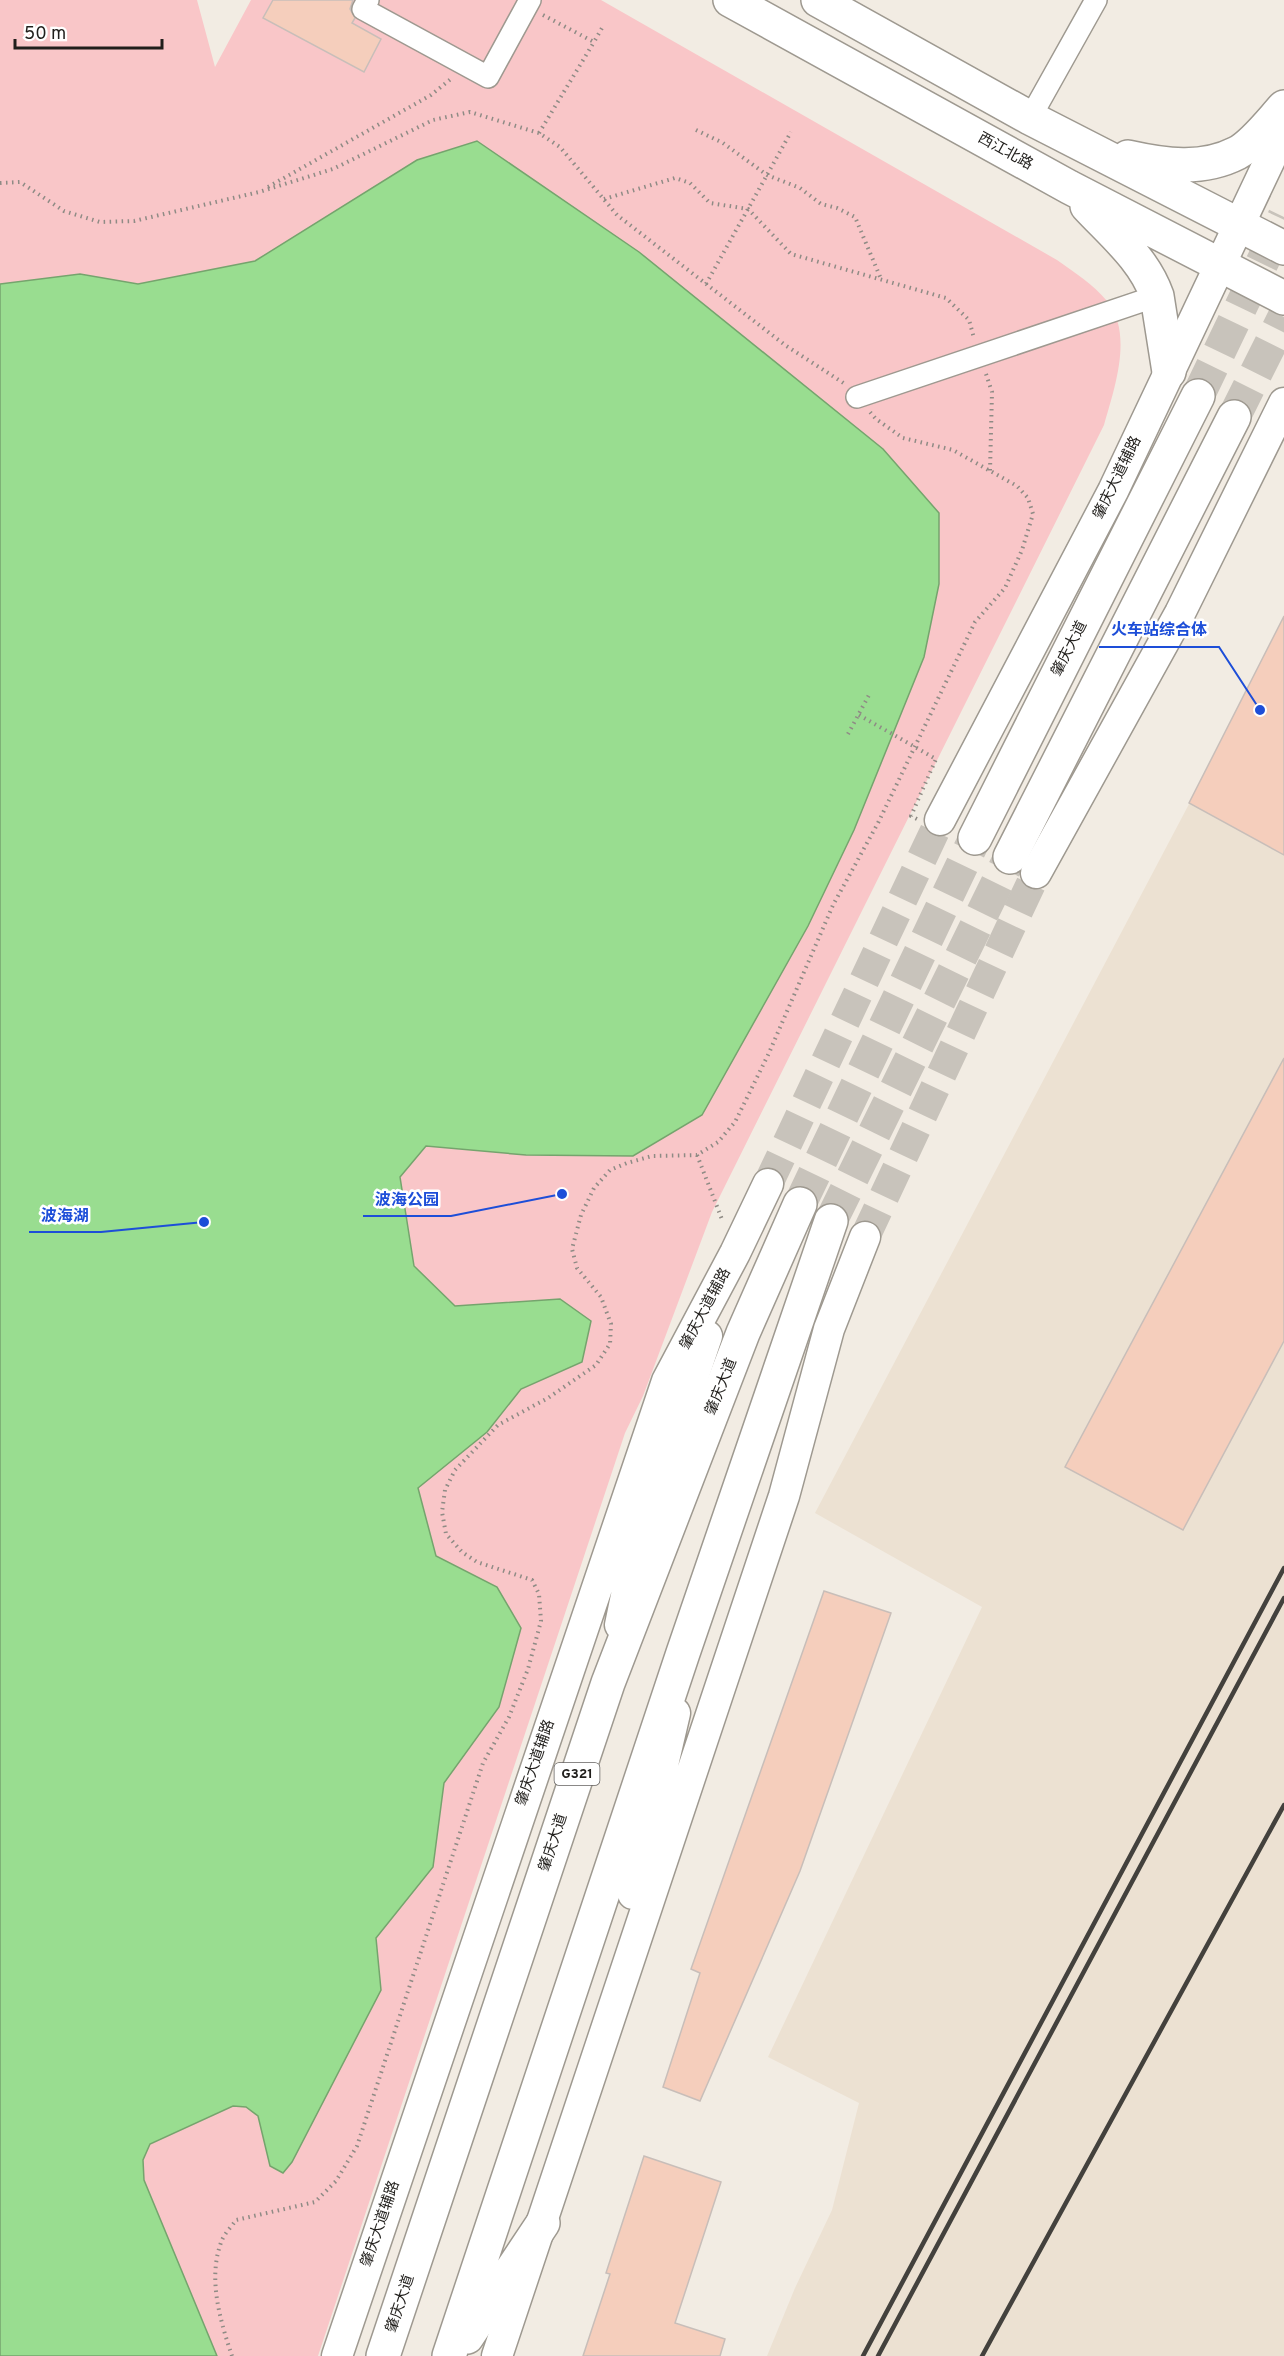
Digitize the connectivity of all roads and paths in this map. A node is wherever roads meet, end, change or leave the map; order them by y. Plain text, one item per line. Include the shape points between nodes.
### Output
1 (368, 0) edge
2 (730, 0) edge
3 (818, 0) edge
4 (1096, 0) edge
5 (528, 3) edge
6 (602, 28) dead end
7 (594, 42) junction
8 (464, 64) junction
9 (1284, 107) edge
10 (1030, 118) junction
11 (696, 130) dead end
12 (1284, 130) edge
13 (791, 132) dead end
14 (539, 133) junction
15 (1089, 148) junction
16 (767, 175) junction
17 (0, 183) edge
18 (1069, 187) junction
19 (260, 192) junction
20 (604, 199) junction
21 (748, 209) junction
22 (1238, 225) junction
23 (1284, 248) edge
24 (1220, 264) junction
25 (881, 279) junction
26 (706, 284) junction
27 (1157, 296) junction
28 (1284, 298) edge
29 (980, 355) junction
30 (1169, 372) junction
31 (1198, 396) tunnel mouth
32 (857, 397) junction
33 (1284, 403) edge
34 (1234, 417) tunnel mouth
35 (990, 471) junction
36 (870, 695) dead end
37 (859, 715) junction
38 (848, 734) dead end
39 (915, 747) junction
40 (933, 822) joint
41 (975, 838) tunnel mouth
42 (1023, 865) joint
43 (697, 1155) junction
44 (768, 1184) tunnel mouth
45 (800, 1204) tunnel mouth
46 (831, 1221) tunnel mouth
47 (865, 1237) tunnel mouth
48 (735, 1253) junction
49 (683, 1653) junction
50 (608, 1683) junction
51 (597, 2058) junction
52 (543, 2223) junction
53 (232, 2356) edge
54 (337, 2356) edge
55 (383, 2356) edge
56 (449, 2356) edge
57 (454, 2356) edge
58 (498, 2356) edge

1 - 8 street via 363,9
2 - 18 main road, 西江北路
3 - 10 main road
4 - 10 street
5 - 7 path
5 - 8 street via 488,77
6 - 7 path
7 - 14 path
8 - 19 path via 430,95
9 - 15 main road via 1239,152 1215,161 1186,166
10 - 15 main road
11 - 16 path via 723,143
12 - 22 street, 肇庆大道辅路
13 - 16 path
14 - 19 path via 470,112 433,120 333,169
14 - 20 path via 560,147
15 - 18 main road
15 - 22 main road
16 - 21 path
16 - 25 path via 855,218
17 - 19 path via 20,182 64,212 100,222 134,221
18 - 24 main road, 西江北路
18 - 27 main road via 1139,260
20 - 21 path via 675,178 690,183 710,203
20 - 26 path via 617,215
21 - 25 path via 791,254
21 - 26 path
22 - 23 main road
22 - 24 street, 肇庆大道辅路
24 - 28 main road, 西江北路
24 - 30 street, 肇庆大道辅路
25 - 29 path via 946,298 969,321
26 - 32 path via 785,345 844,382
27 - 29 street
27 - 30 main road
29 - 32 street
29 - 35 path via 993,392
30 - 40 street, 肇庆大道辅路 via 1113,491
31 - 41 main road, 肇庆大道
32 - 35 path via 876,419 903,438 953,450
33 - 42 street via 1180,613
34 - 42 main road
35 - 39 path via 1017,486 1029,498 1033,514 1005,588 975,622
36 - 37 path
37 - 38 path
37 - 39 path
39 - 40 path via 936,759 911,816
39 - 43 path via 833,905 735,1122 718,1142
43 - 48 path
43 - 53 path via 652,1156 627,1163 610,1170 594,1188 581,1215 572,1249 577,1268 604,1306 611,1324 610,1344 596,1365 548,1398 498,1425 455,1470 445,1490 442,1512 446,1534 477,1562 532,1580 539,1594 541,1621 509,1717 483,1763 357,2146 336,2181 315,2202 236,2220 223,2238 216,2263 218,2316
44 - 48 street, 肇庆大道辅路
45 - 50 main road, 肇庆大道 / G321 via 739,1343
46 - 49 main road
47 - 51 street via 829,1329 784,1496
48 - 50 street via 636,1547
48 - 54 street, 肇庆大道辅路 via 667,1381
49 - 51 street via 674,1726
49 - 56 main road
50 - 55 main road, 肇庆大道 / G321
51 - 52 street
52 - 57 main road
52 - 58 street

